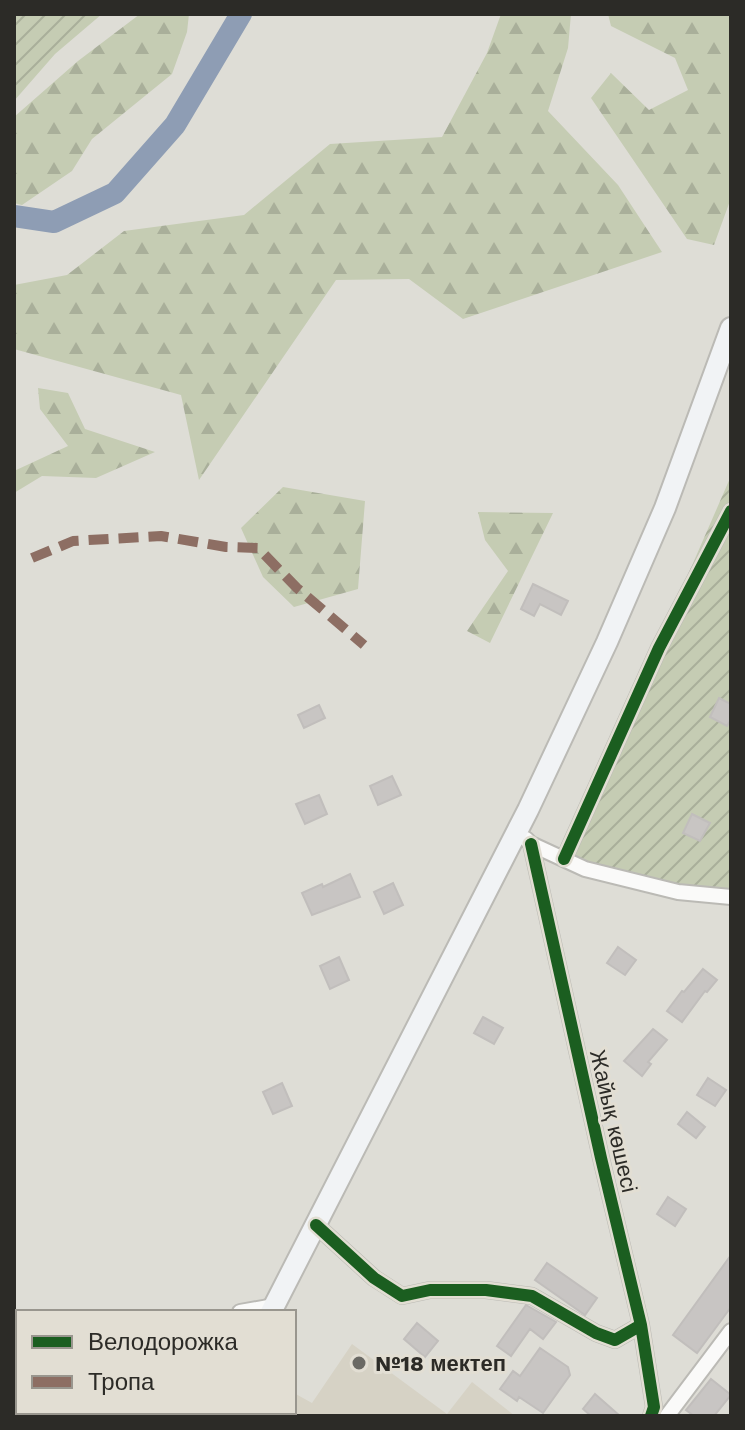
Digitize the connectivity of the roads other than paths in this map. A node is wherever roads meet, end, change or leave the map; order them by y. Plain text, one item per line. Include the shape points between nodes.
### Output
1 (731, 328) edge
2 (731, 511) edge
3 (524, 838) junction
4 (564, 859) junction
5 (731, 897) edge
6 (316, 1225) junction
7 (273, 1309) edge
8 (641, 1325) junction
9 (731, 1331) edge
10 (660, 1414) edge

1 - 3 main road via 665,508
2 - 4 street via 659,648
3 - 4 street
3 - 6 main road
3 - 8 street, Жайық көшесі
4 - 5 street via 678,892
6 - 7 main road
6 - 8 street via 402,1296 486,1290 532,1296 615,1340
8 - 10 street, Жайық көшесі
9 - 10 street

